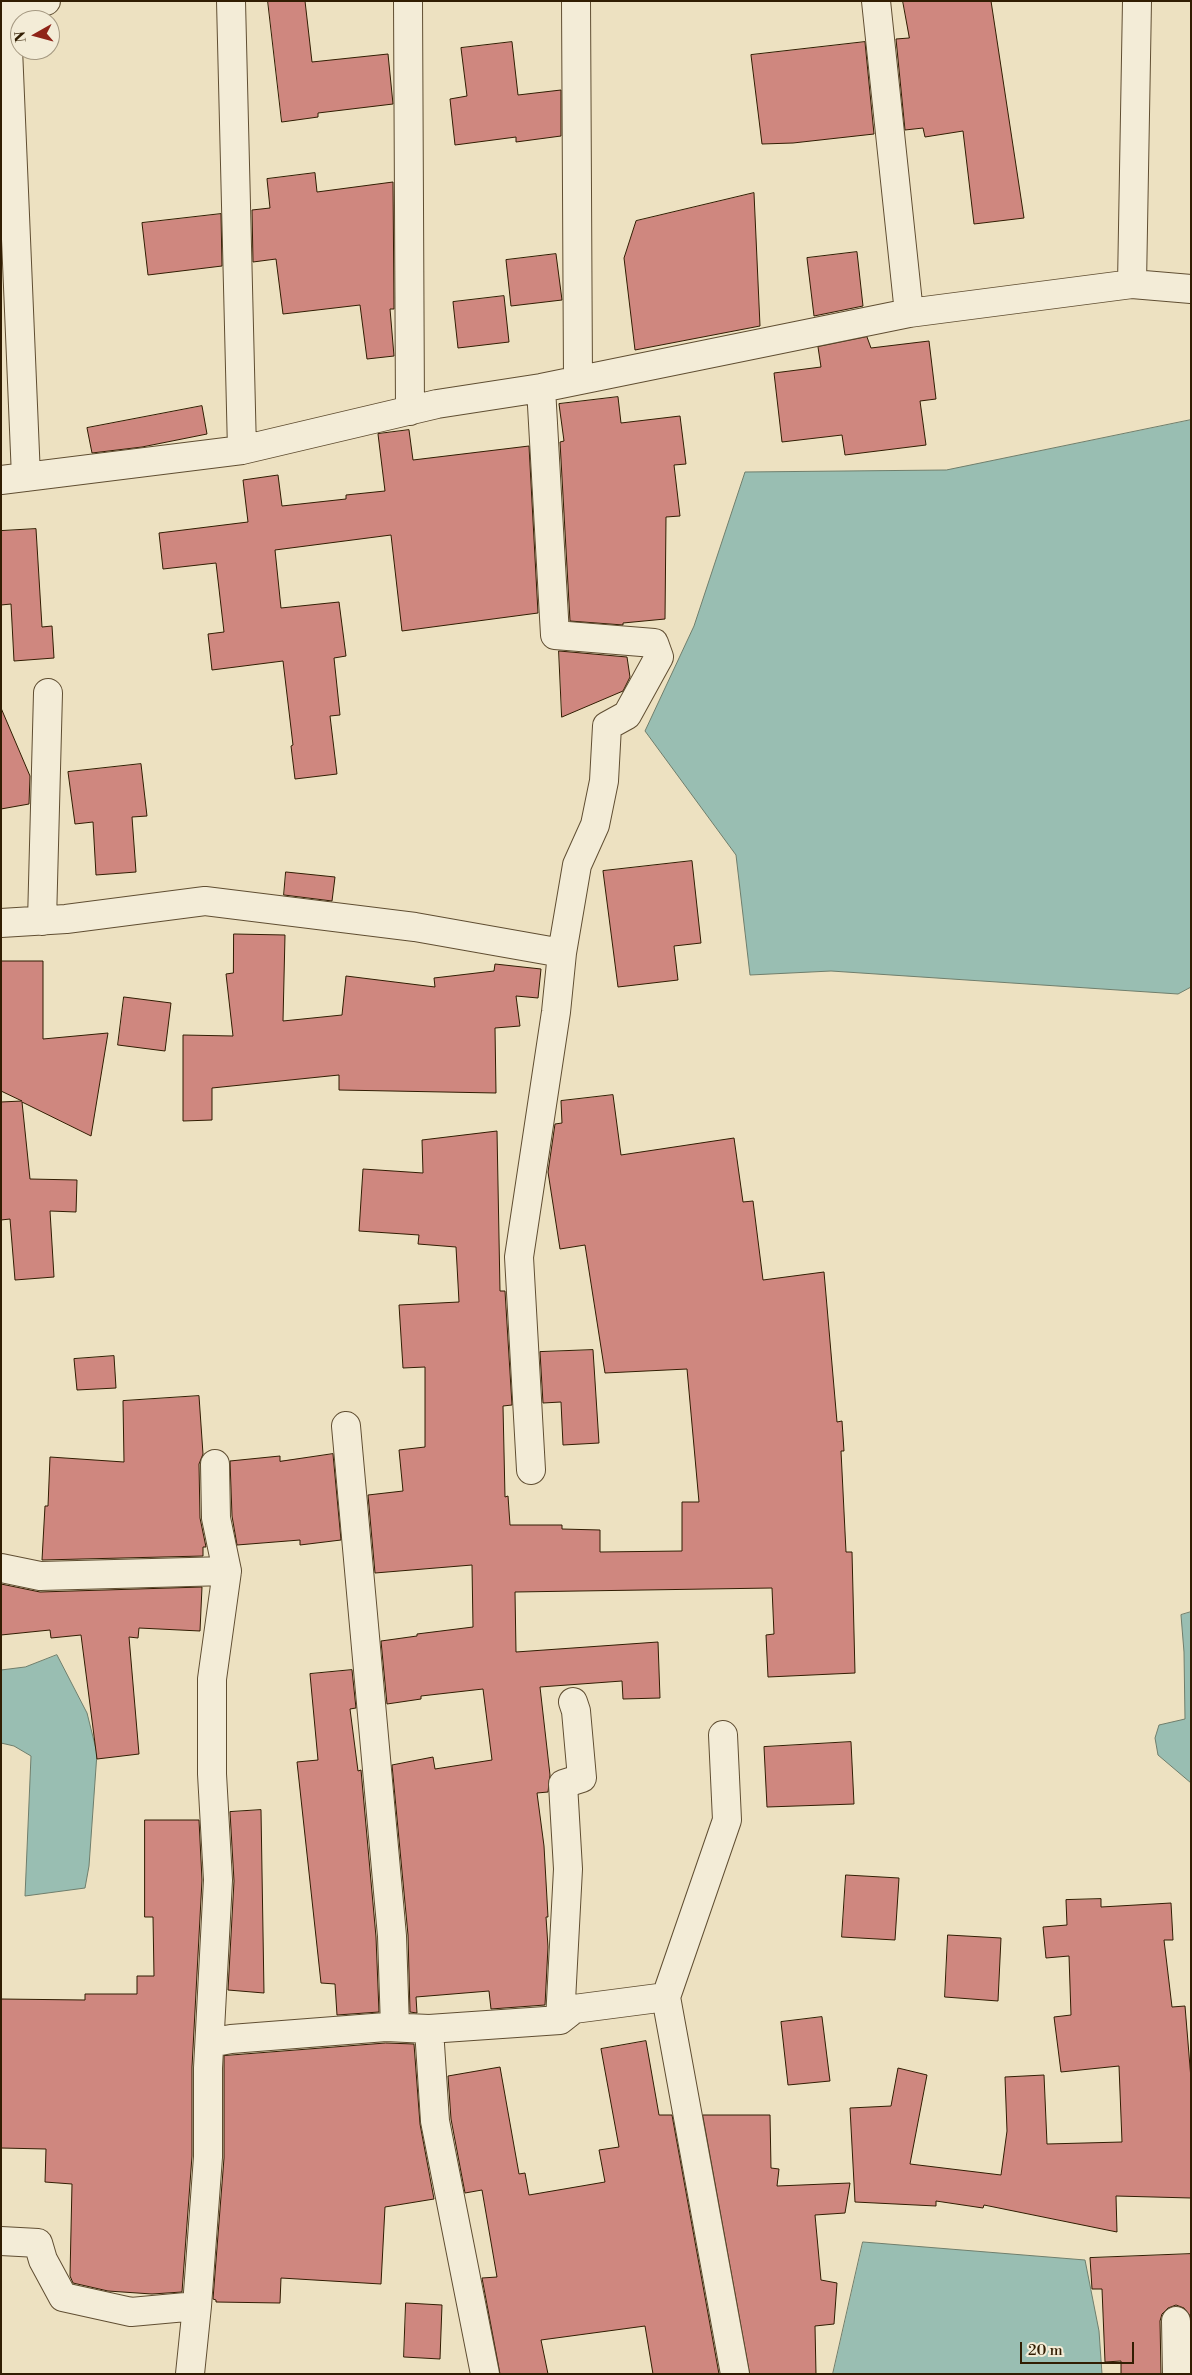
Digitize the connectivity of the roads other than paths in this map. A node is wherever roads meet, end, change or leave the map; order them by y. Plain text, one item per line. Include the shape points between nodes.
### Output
1 (46, 1) edge
2 (231, 1) edge
3 (408, 1) edge
4 (576, 1) edge
5 (876, 1) edge
6 (1137, 1) edge
7 (5, 4) edge
8 (1132, 284) junction
9 (1191, 289) edge
10 (909, 313) junction
11 (578, 380) junction
12 (541, 388) junction
13 (410, 411) junction
14 (242, 450) junction
15 (13, 479) edge
16 (48, 694) dead end
17 (42, 921) junction
18 (1, 923) edge
19 (562, 954) junction
20 (346, 1426) dead end
21 (216, 1464) dead end
22 (531, 1470) dead end
23 (1, 1568) edge
24 (227, 1571) junction
25 (573, 1702) dead end
26 (724, 1735) dead end
27 (666, 1997) junction
28 (560, 2020) junction
29 (395, 2027) junction
30 (429, 2029) junction
31 (210, 2044) junction
32 (1, 2241) edge
33 (197, 2306) junction
34 (1176, 2321) dead end
35 (190, 2374) edge
36 (485, 2374) edge
37 (735, 2374) edge
38 (1177, 2374) edge

1 - 7 street
2 - 14 street
3 - 13 street
4 - 11 street
5 - 10 street
6 - 8 street
7 - 15 street
8 - 9 street
8 - 10 street
10 - 11 street
11 - 12 street
12 - 13 street
12 - 19 street via 555,635 654,643 658,657 627,715 607,726 604,781 595,825 577,866
13 - 14 street
14 - 15 street
16 - 17 street
17 - 18 street
17 - 19 street via 205,901 414,927
19 - 22 street via 519,1257
20 - 29 street via 392,1936
21 - 24 street via 216,1518
23 - 24 street via 40,1576
24 - 31 street via 212,1679 212,1774 218,1880
25 - 28 street via 582,1778 563,1784 568,1868
26 - 27 street via 727,1820
27 - 28 street via 574,2009
27 - 37 street
28 - 30 street
29 - 30 street
29 - 31 street via 231,2039
30 - 36 street via 435,2121
31 - 33 street via 208,2157
32 - 33 street via 38,2243 43,2260 63,2297 131,2312
33 - 35 street
34 - 38 street

